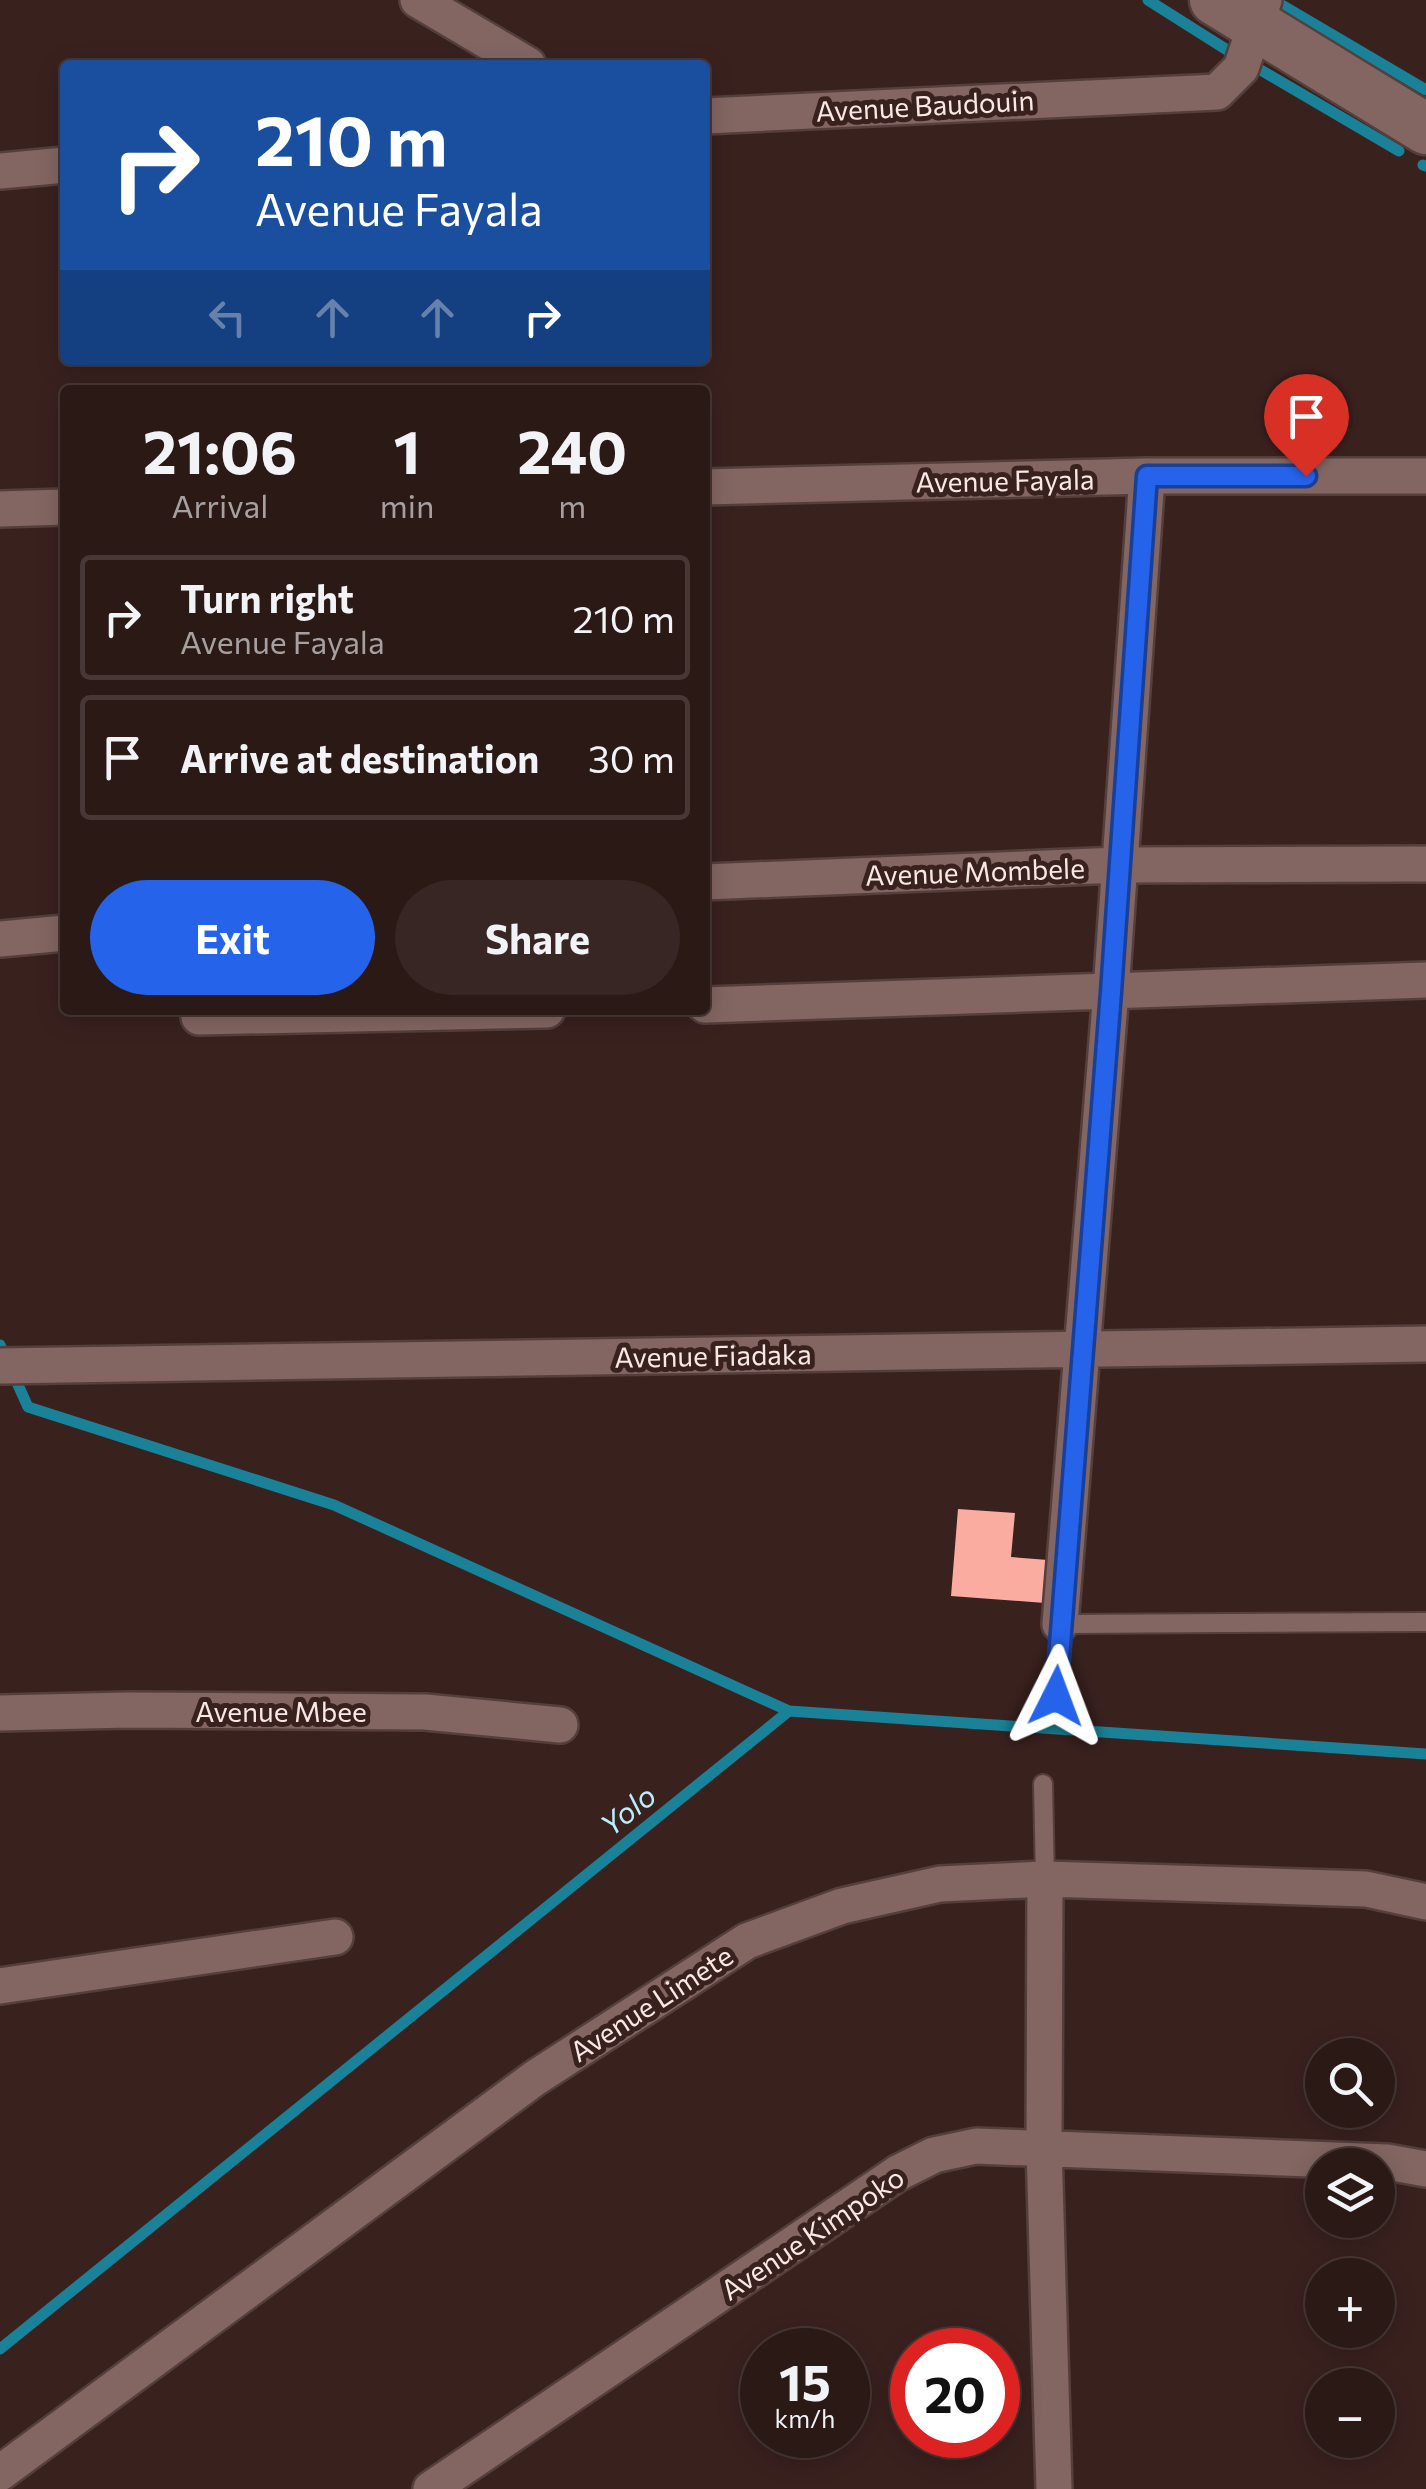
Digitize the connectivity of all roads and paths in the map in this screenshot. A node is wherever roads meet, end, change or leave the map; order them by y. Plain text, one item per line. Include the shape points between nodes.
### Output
1 (418, 0) edge
2 (1244, 8) edge
3 (520, 60) edge
4 (710, 116) edge
5 (1426, 128) edge
6 (60, 165) edge
7 (0, 171) edge
8 (1147, 476) junction
9 (1426, 476) edge
10 (710, 487) edge
11 (60, 507) edge
12 (0, 509) edge
13 (1426, 864) edge
14 (1119, 865) junction
15 (710, 882) edge
16 (60, 933) edge
17 (0, 939) edge
18 (1426, 980) edge
19 (1111, 992) junction
20 (710, 1005) edge
21 (298, 1015) edge
22 (199, 1017) dead end
23 (1426, 1344) edge
24 (1083, 1348) junction
25 (14, 1366) edge
26 (1426, 1622) edge
27 (1060, 1624) junction
28 (1056, 1696) dead end
29 (0, 1713) edge
30 (560, 1725) dead end
31 (1043, 1784) dead end
32 (1045, 1879) junction
33 (1426, 1902) edge
34 (335, 1937) dead end
35 (0, 1986) edge
36 (1044, 2147) junction
37 (1426, 2170) edge
38 (0, 2473) edge
39 (431, 2489) edge
40 (1054, 2489) edge

1 - 3 street
2 - 4 street, Avenue Baudouin via 1241,68 1216,92
2 - 5 main road
6 - 7 street
8 - 9 street, Avenue Fayala
8 - 10 street, Avenue Fayala
8 - 14 street
11 - 12 street
13 - 14 street, Avenue Mombele
14 - 15 street, Avenue Mombele
14 - 19 street
16 - 17 street
18 - 19 street
19 - 20 street
19 - 24 street
21 - 22 street
23 - 24 street, Avenue Fiadaka
24 - 25 street, Avenue Fiadaka
24 - 27 street
26 - 27 lane
27 - 28 lane
29 - 30 street, Avenue Mbee via 425,1712
31 - 32 lane
32 - 33 street, Avenue Limete via 1366,1888
32 - 36 street
32 - 38 street, Avenue Limete via 940,1884 842,1906 747,1941 535,2078
34 - 35 street
36 - 37 street, Avenue Kimpoko via 1386,2162
36 - 39 street, Avenue Kimpoko via 976,2146 898,2172
36 - 40 street

